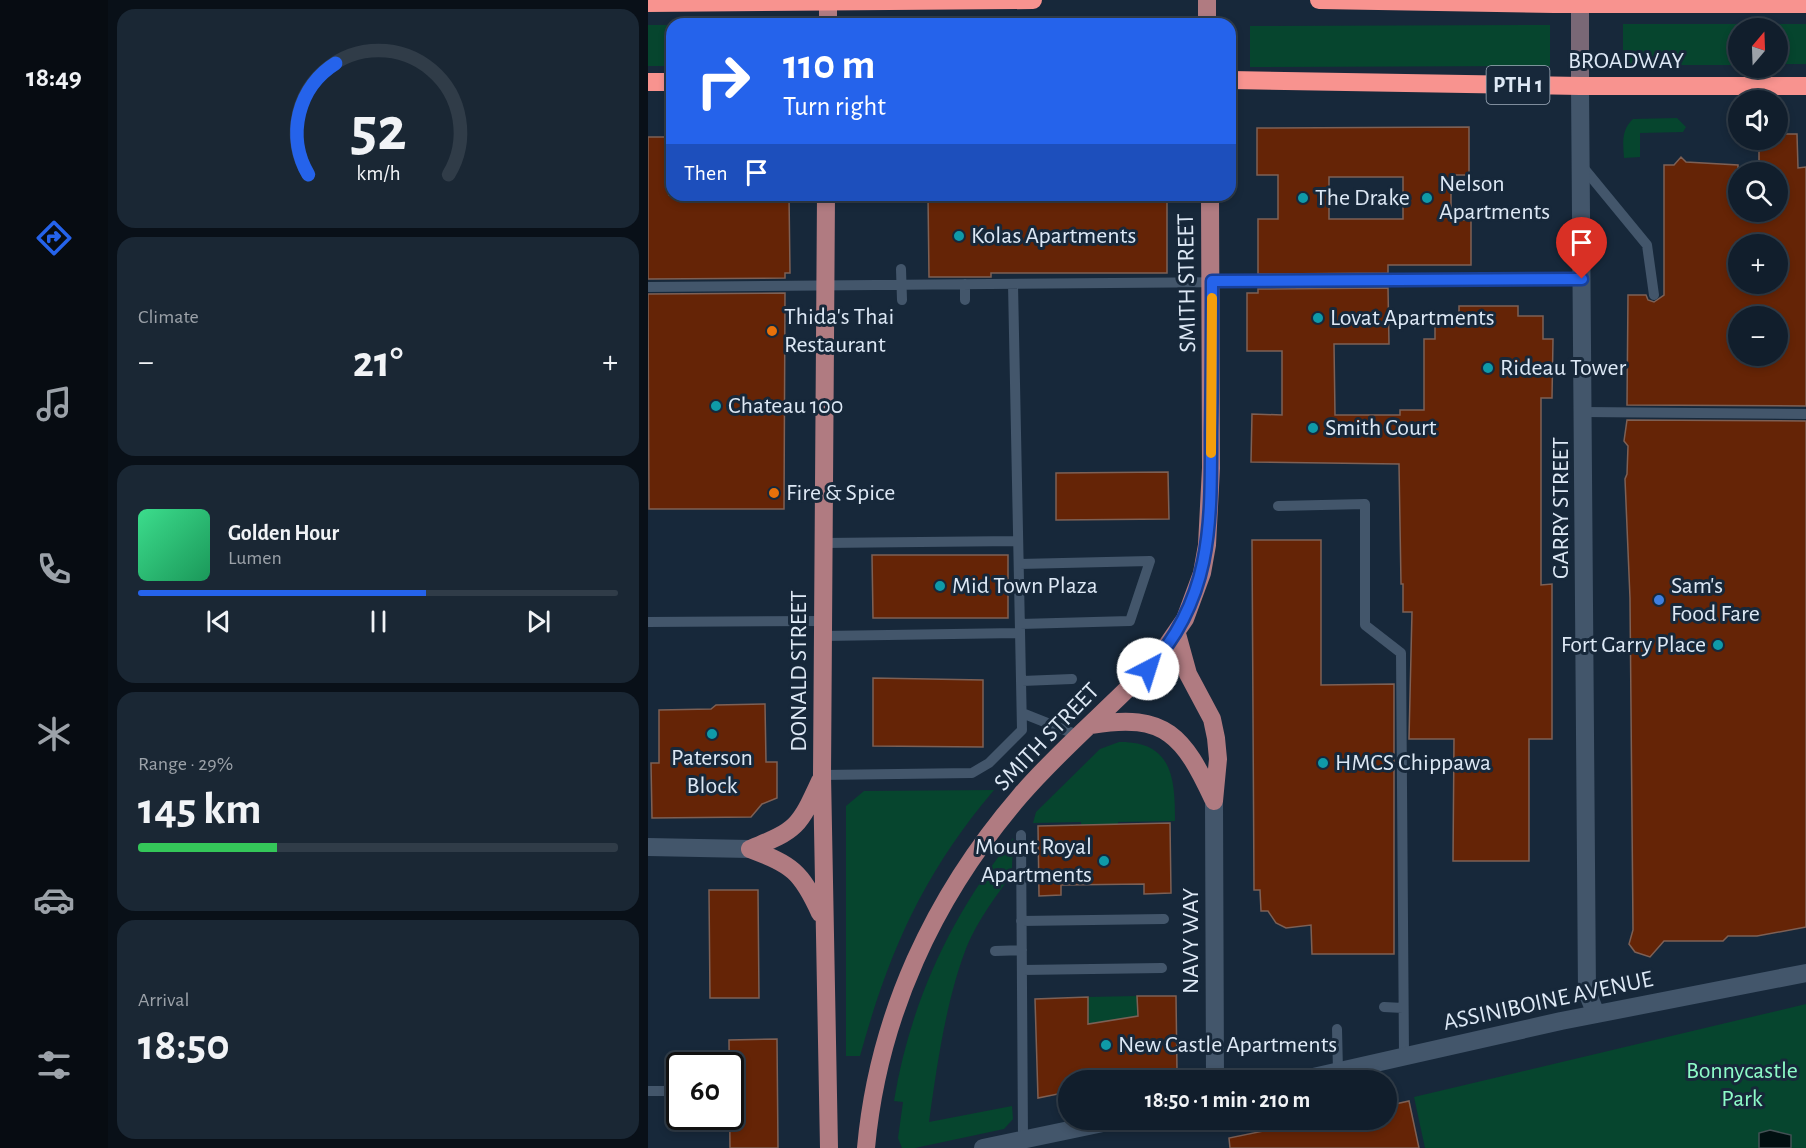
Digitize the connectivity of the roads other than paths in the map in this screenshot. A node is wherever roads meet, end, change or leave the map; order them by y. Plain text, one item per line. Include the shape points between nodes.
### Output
1 (1033, 0) edge
2 (1207, 0) edge
3 (1319, 0) edge
4 (828, 1) edge
5 (1580, 2) edge
6 (648, 3) edge
7 (1806, 4) edge
8 (828, 18) edge
9 (1207, 18) edge
10 (1236, 80) edge
11 (648, 82) edge
12 (666, 82) edge
13 (1580, 86) junction
14 (1806, 86) edge
15 (1580, 163) junction
16 (826, 201) edge
17 (1210, 201) edge
18 (901, 269) dead end
19 (1582, 279) junction
20 (1212, 281) junction
21 (964, 284) junction
22 (1013, 284) junction
23 (824, 285) junction
24 (901, 285) junction
25 (648, 287) edge
26 (1654, 295) dead end
27 (902, 300) dead end
28 (965, 300) dead end
29 (1584, 412) junction
30 (1806, 414) edge
31 (1278, 506) dead end
32 (1018, 541) junction
33 (823, 543) junction
34 (1019, 564) junction
35 (648, 622) edge
36 (823, 629) junction
37 (1020, 629) junction
38 (1177, 634) junction
39 (1072, 679) dead end
40 (1022, 681) junction
41 (1022, 713) junction
42 (1086, 730) junction
43 (822, 775) junction
44 (1214, 801) junction
45 (1021, 836) dead end
46 (648, 847) edge
47 (750, 849) junction
48 (1164, 919) dead end
49 (824, 921) junction
50 (1021, 921) junction
51 (1022, 950) junction
52 (995, 951) dead end
53 (1162, 968) dead end
54 (1022, 970) junction
55 (1806, 973) edge
56 (1384, 1007) dead end
57 (1403, 1008) junction
58 (1596, 1014) junction
59 (1337, 1029) dead end
60 (1404, 1056) junction
61 (1215, 1070) edge
62 (1338, 1070) edge
63 (1342, 1070) edge
64 (648, 1091) edge
65 (666, 1091) edge
66 (1080, 1130) edge
67 (1035, 1142) edge
68 (829, 1148) edge
69 (866, 1148) edge
70 (983, 1148) edge

1 - 4 highway
2 - 9 main road
3 - 5 highway
4 - 6 highway
4 - 8 main road
5 - 7 highway
5 - 13 street, GARRY STREET
10 - 13 highway, BROADWAY / PTH 1
11 - 12 highway
13 - 14 highway, BROADWAY / PTH 1
13 - 15 street, GARRY STREET
15 - 19 street, GARRY STREET
15 - 26 lane via 1647,245
16 - 23 main road, DONALD STREET
17 - 20 main road, SMITH STREET
18 - 24 lane
19 - 20 lane
19 - 29 street, GARRY STREET
20 - 22 lane
20 - 38 main road, SMITH STREET via 1207,545 1194,598
21 - 22 lane
21 - 24 lane
21 - 28 lane
22 - 32 lane
23 - 24 lane
23 - 25 lane
23 - 33 main road, DONALD STREET
24 - 27 lane
29 - 30 lane
29 - 58 street, GARRY STREET via 1587,992
31 - 57 lane via 1365,504 1365,625 1401,653
32 - 33 lane
32 - 34 lane
33 - 36 main road, DONALD STREET
34 - 37 lane
34 - 37 lane via 1150,561 1130,621
35 - 36 lane
36 - 37 lane
36 - 43 main road, DONALD STREET
37 - 40 lane
38 - 42 main road, SMITH STREET via 1153,664
38 - 44 main road via 1188,674 1212,719 1218,759
39 - 40 lane
40 - 41 lane
41 - 42 lane
41 - 43 lane via 1022,730 972,773
42 - 44 main road via 1126,721 1160,728 1190,753
42 - 69 main road, SMITH STREET via 1021,795 970,858 944,900 906,980 876,1078
43 - 47 main road via 800,824
43 - 49 main road, DONALD STREET
44 - 61 street, NAVY WAY
45 - 50 lane
46 - 47 street
47 - 49 main road via 781,861 802,878
48 - 50 lane
49 - 68 main road, DONALD STREET
50 - 51 lane
51 - 52 lane
51 - 54 lane
53 - 54 lane
54 - 67 lane
55 - 58 street, ASSINIBOINE AVENUE
56 - 57 lane
57 - 60 lane
58 - 60 street, ASSINIBOINE AVENUE
59 - 62 lane
60 - 63 street, ASSINIBOINE AVENUE
64 - 65 lane
66 - 67 street
67 - 70 street

